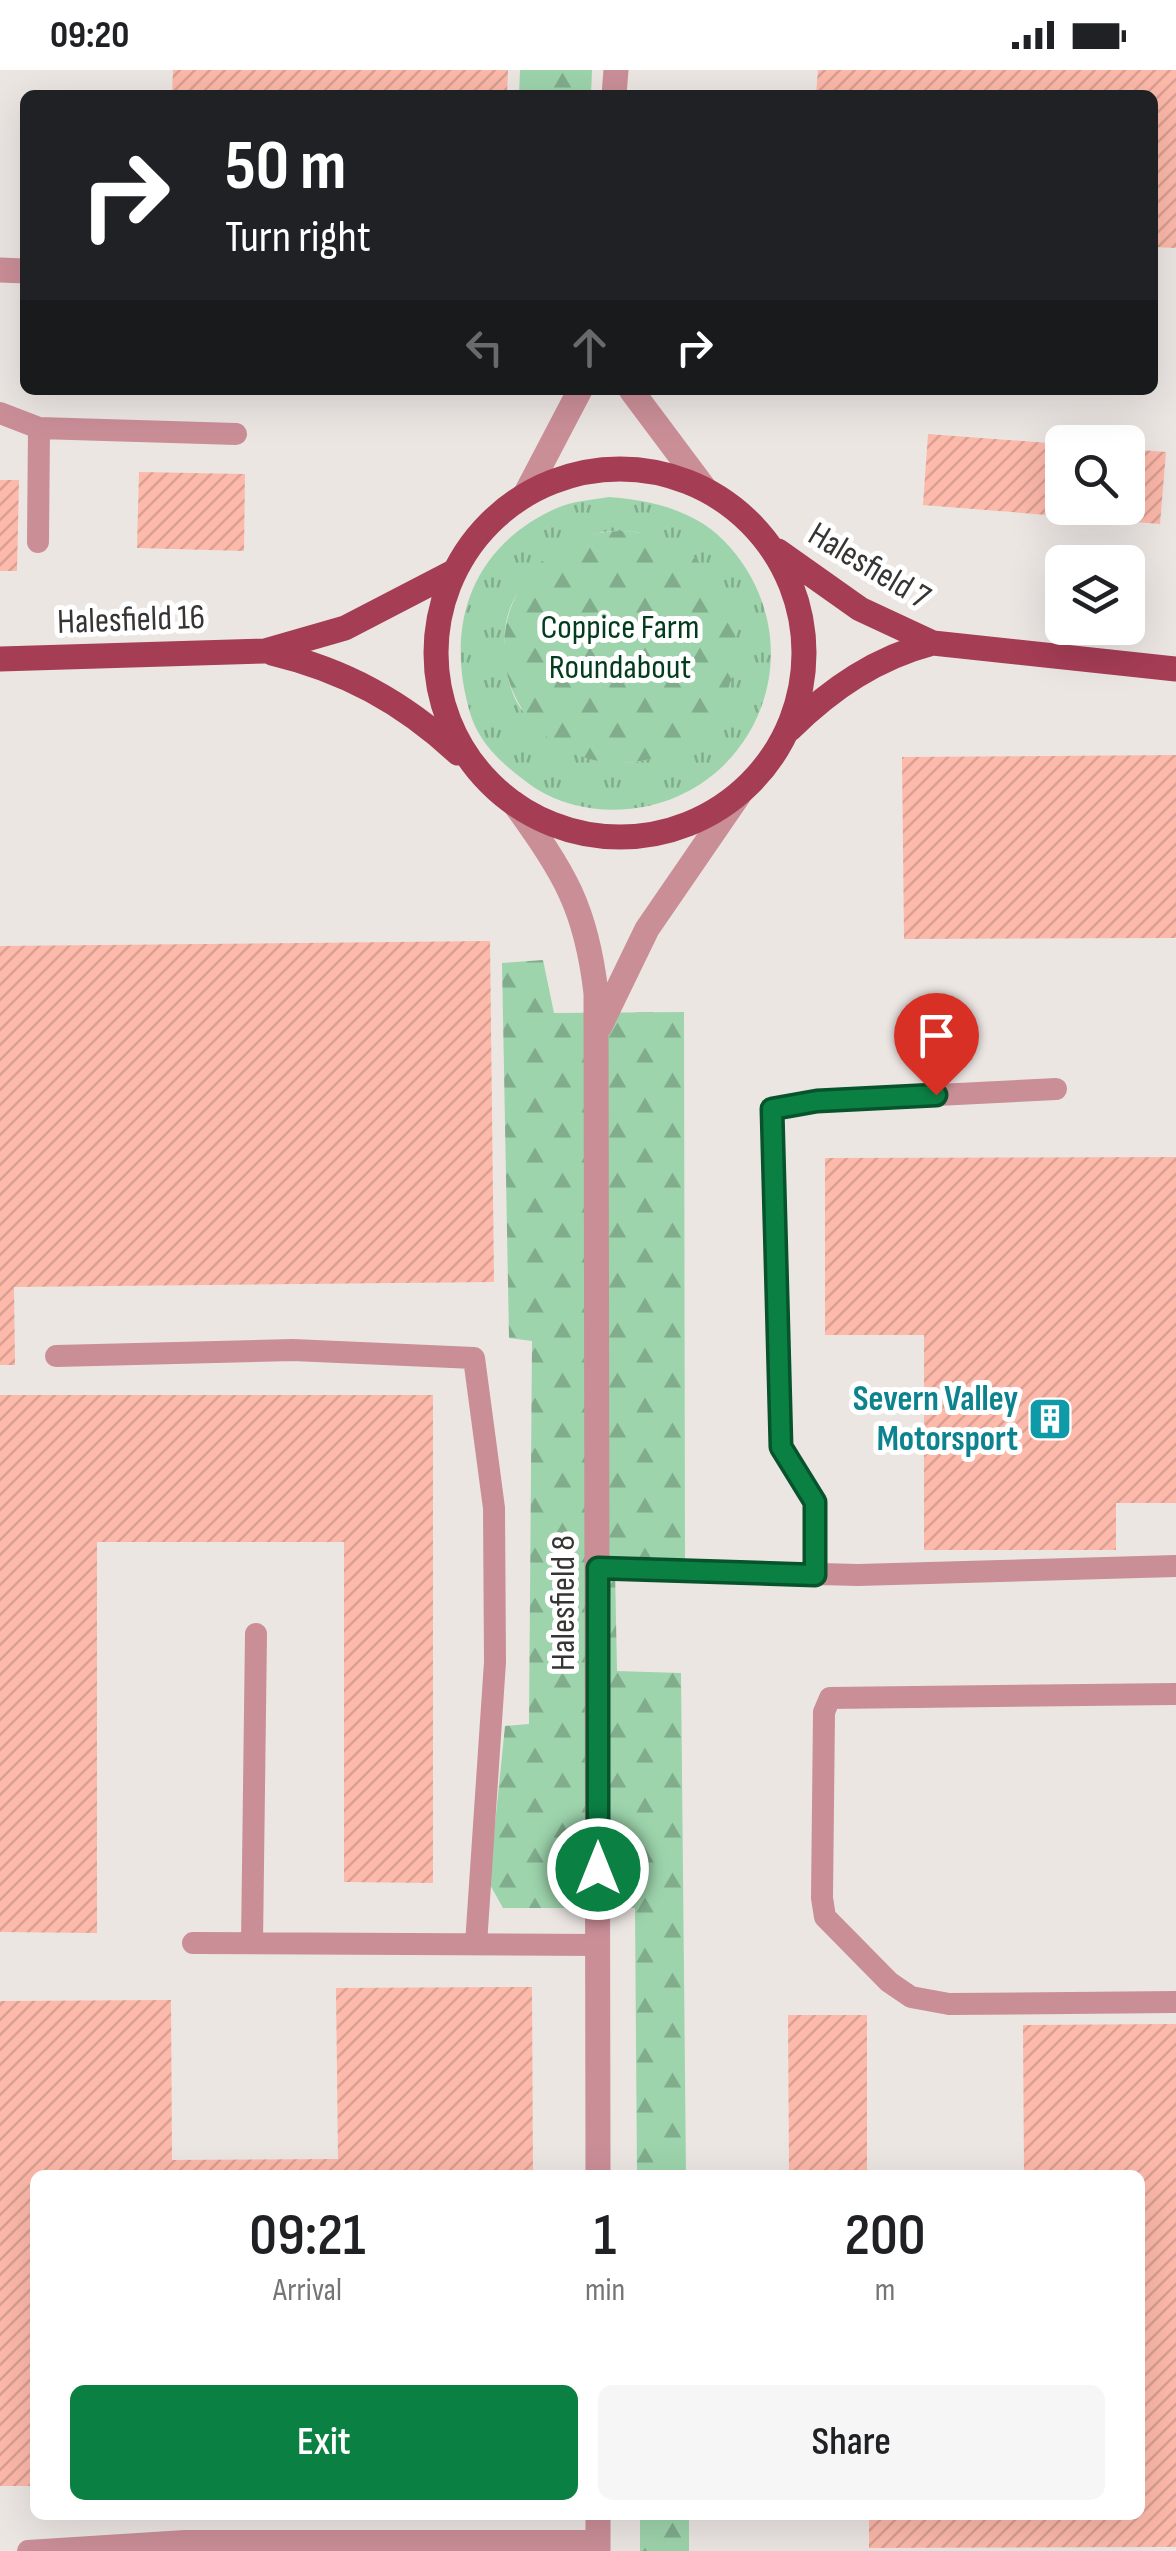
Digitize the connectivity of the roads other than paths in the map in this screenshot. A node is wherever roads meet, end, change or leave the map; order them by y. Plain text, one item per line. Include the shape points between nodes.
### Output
1 (577, 395) edge
2 (635, 395) edge
3 (0, 413) edge
4 (40, 428) junction
5 (236, 434) dead end
6 (704, 489) junction
7 (525, 495) junction
8 (38, 542) dead end
9 (771, 546) junction
10 (453, 572) junction
11 (934, 643) junction
12 (265, 651) junction
13 (0, 659) edge
14 (1176, 669) edge
15 (788, 732) junction
16 (480, 774) junction
17 (738, 794) junction
18 (514, 804) junction
19 (598, 1031) junction
20 (1056, 1089) dead end
21 (56, 1356) dead end
22 (1176, 1566) edge
23 (598, 1568) junction
24 (815, 1575) junction
25 (256, 1634) dead end
26 (1176, 1694) edge
27 (193, 1943) dead end
28 (252, 1943) junction
29 (476, 1944) junction
30 (598, 1944) junction
31 (1176, 2002) edge
32 (598, 2170) edge
33 (598, 2536) edge
34 (28, 2551) edge

1 - 7 street
2 - 6 street
3 - 4 lane
4 - 5 lane
4 - 8 lane
6 - 7 main road via 645,470 583,472
6 - 9 main road via 741,513
7 - 10 main road via 483,528
9 - 11 main road, Halesfield 7 via 860,608
9 - 15 main road via 794,589 804,637 802,685
10 - 12 main road, Halesfield 16 via 380,614
10 - 16 main road via 437,623 436,678 451,728
11 - 14 main road, Halesfield 7
11 - 15 main road, Halesfield 7 via 851,677
12 - 13 main road, Halesfield 16
12 - 16 main road, Halesfield 16 via 370,688 438,734
15 - 17 main road
16 - 18 main road
17 - 18 main road via 687,825 628,837 568,830
17 - 19 street, Halesfield 8 via 647,929
18 - 19 street, Halesfield 8 via 573,891 592,960
19 - 23 street, Halesfield 8
20 - 24 lane via 772,1109 781,1447 815,1502
21 - 29 lane via 293,1350 474,1358 494,1508 495,1662
22 - 24 lane
23 - 24 lane
23 - 30 street, Halesfield 8
25 - 28 lane
26 - 31 lane via 830,1698 824,1712 822,1898 824,1917 911,1998 949,2004
27 - 28 lane
28 - 29 lane
29 - 30 lane
30 - 32 street, Halesfield 8
33 - 34 lane via 185,2541

